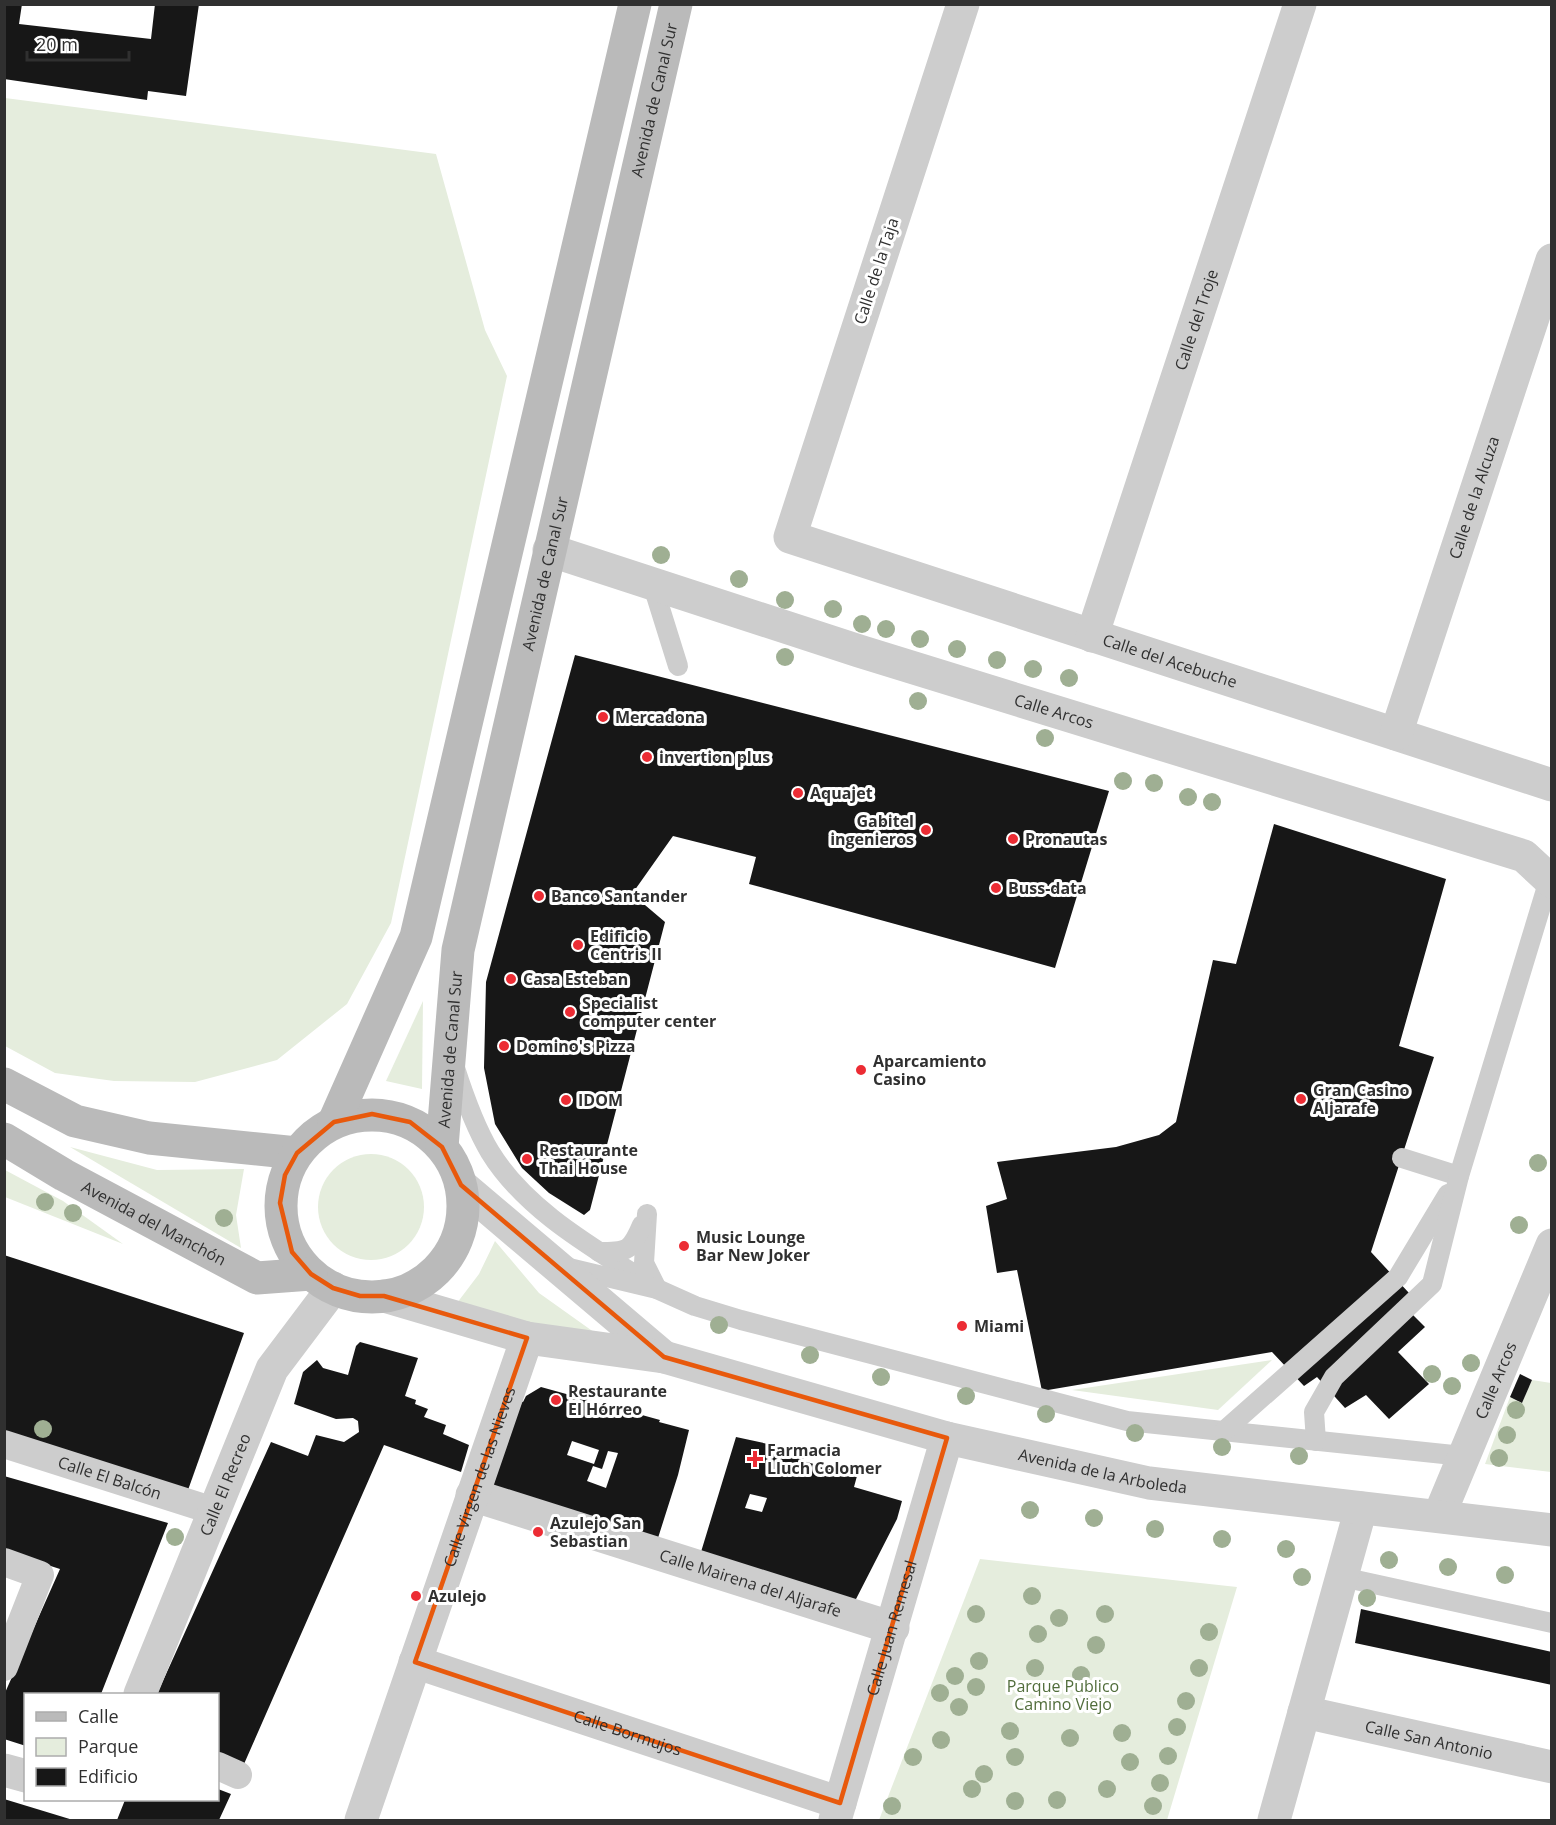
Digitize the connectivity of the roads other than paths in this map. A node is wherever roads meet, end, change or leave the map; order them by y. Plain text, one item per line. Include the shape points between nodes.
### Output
1 (635, 4) edge
2 (676, 4) edge
3 (963, 4) edge
4 (1300, 4) edge
5 (1551, 260) edge
6 (790, 537) joint
7 (549, 550) junction
8 (654, 586) junction
9 (1092, 636) junction
10 (678, 666) dead end
11 (1396, 734) junction
12 (1551, 785) edge
13 (1550, 881) edge
14 (450, 1054) junction
15 (4, 1084) edge
16 (334, 1122) junction
17 (4, 1139) edge
18 (442, 1147) junction
19 (297, 1153) junction
20 (1402, 1158) dead end
21 (1459, 1176) junction
22 (461, 1185) junction
23 (1551, 1245) edge
24 (599, 1251) junction
25 (558, 1266) junction
26 (322, 1281) junction
27 (657, 1288) junction
28 (384, 1296) junction
29 (526, 1338) junction
30 (664, 1357) junction
31 (1224, 1431) junction
32 (947, 1438) junction
33 (1316, 1441) junction
34 (4, 1444) edge
35 (1463, 1456) junction
36 (472, 1495) junction
37 (1361, 1508) junction
38 (214, 1511) junction
39 (1439, 1516) junction
40 (1551, 1530) edge
41 (4, 1562) edge
42 (1342, 1577) junction
43 (1551, 1623) edge
44 (893, 1628) junction
45 (415, 1662) junction
46 (4, 1667) edge
47 (141, 1693) edge
48 (1304, 1712) junction
49 (1551, 1767) edge
50 (4, 1770) edge
51 (24, 1775) edge
52 (838, 1812) edge
53 (360, 1821) edge
54 (1274, 1821) edge

1 - 16 main road via 416,937
2 - 7 main road, Avenida de Canal Sur
3 - 6 street, Calle de la Taja
4 - 9 street, Calle del Troje
5 - 11 street, Calle de la Alcuza
6 - 9 street, Calle del Acebuche
7 - 8 street, Calle Arcos
7 - 14 main road, Avenida de Canal Sur via 458,950
8 - 10 lane
8 - 13 street, Calle Arcos via 1524,856
9 - 11 street, Calle del Acebuche
11 - 12 street, Calle del Acebuche
13 - 21 lane
14 - 18 main road, Avenida de Canal Sur
14 - 24 lane via 490,1152 523,1194
15 - 19 main road via 75,1121 149,1138
16 - 18 main road via 372,1114 410,1122
16 - 19 main road via 312,1136
17 - 26 main road, Avenida del Manchón via 257,1278
18 - 22 main road
19 - 26 main road via 285,1175 280,1203 283,1228 292,1251
20 - 21 lane
21 - 31 lane via 1398,1277
21 - 33 lane via 1432,1284 1334,1377 1314,1412
22 - 25 street
22 - 28 main road via 464,1215 452,1252 426,1280
23 - 35 street, Calle Arcos
24 - 27 lane
24 - 27 lane via 623,1252 633,1245 647,1214 644,1263
25 - 27 lane
25 - 30 street
26 - 28 main road via 360,1296
26 - 38 street, Calle El Recreo via 272,1369
27 - 31 lane via 695,1306 741,1320 1127,1421
28 - 29 street, Avenida de la Arboleda
29 - 30 street, Avenida de la Arboleda
29 - 36 street, Calle Virgen de las Nieves
30 - 32 street, Avenida de la Arboleda
31 - 33 lane
32 - 37 street, Avenida de la Arboleda via 1149,1483
32 - 44 street, Calle Juan Remesal
33 - 35 lane
34 - 38 street, Calle El Balcón
35 - 39 street, Calle Arcos
36 - 44 street, Calle Mairena del Aljarafe
36 - 45 street, Calle Virgen de las Nieves
37 - 39 street, Avenida de la Arboleda
37 - 42 street
38 - 47 street, Calle El Recreo
39 - 40 street, Avenida de la Arboleda
41 - 46 street via 40,1575
42 - 43 lane
42 - 48 street
44 - 52 street, Calle Juan Remesal
45 - 52 street, Calle Bormujos
45 - 53 street, Calle Virgen de las Nieves
48 - 49 street, Calle San Antonio
48 - 54 street
50 - 51 street

